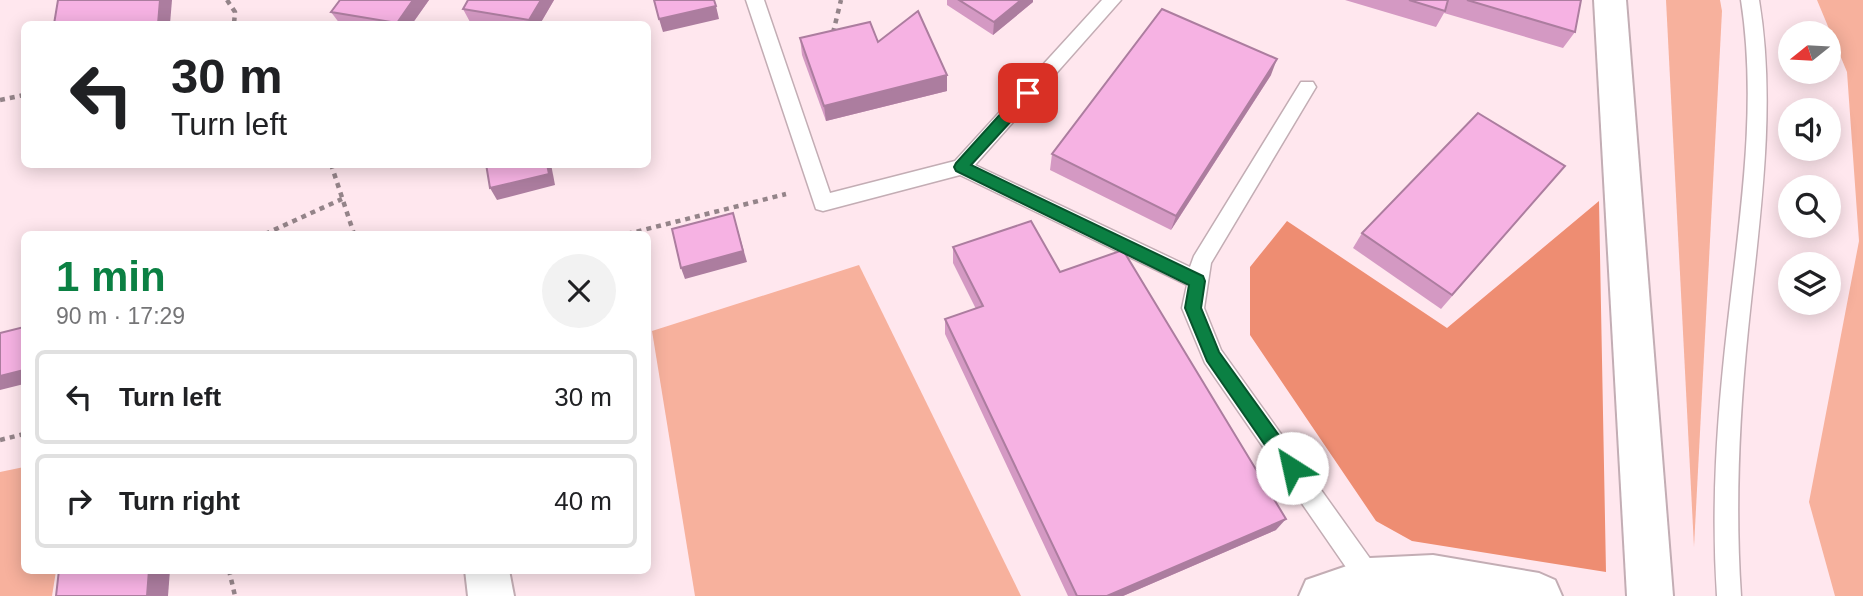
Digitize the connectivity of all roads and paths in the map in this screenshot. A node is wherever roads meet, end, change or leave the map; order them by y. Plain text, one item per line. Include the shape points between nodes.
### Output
1 (227, 0) edge
2 (755, 0) edge
3 (841, 0) edge
4 (1112, 0) edge
5 (1610, 0) edge
6 (1750, 0) edge
7 (234, 21) edge
8 (771, 48) junction
9 (1307, 87) dead end
10 (21, 96) edge
11 (0, 100) edge
12 (961, 167) junction
13 (332, 168) edge
14 (817, 186) junction
15 (342, 199) junction
16 (272, 231) edge
17 (354, 231) edge
18 (639, 231) edge
19 (1198, 281) junction
20 (21, 435) edge
21 (0, 440) edge
22 (230, 574) edge
23 (488, 574) edge
24 (1370, 580) junction
25 (234, 596) edge
26 (491, 596) edge
27 (1322, 596) edge
28 (1539, 596) edge
29 (1650, 596) edge
30 (1729, 596) edge

1 - 7 path via 235,12
2 - 8 lane
3 - 8 path via 833,33
4 - 12 lane
5 - 29 street
6 - 30 lane via 1757,97 1749,227 1724,465 1723,534
8 - 14 lane
9 - 19 lane via 1201,262
10 - 11 path
12 - 14 lane via 823,203
12 - 19 lane
13 - 15 path
14 - 18 path
15 - 16 path
15 - 17 path
19 - 24 lane via 1193,308 1213,356
20 - 21 path
22 - 25 path
23 - 26 street
24 - 27 street
24 - 28 street via 1433,577

